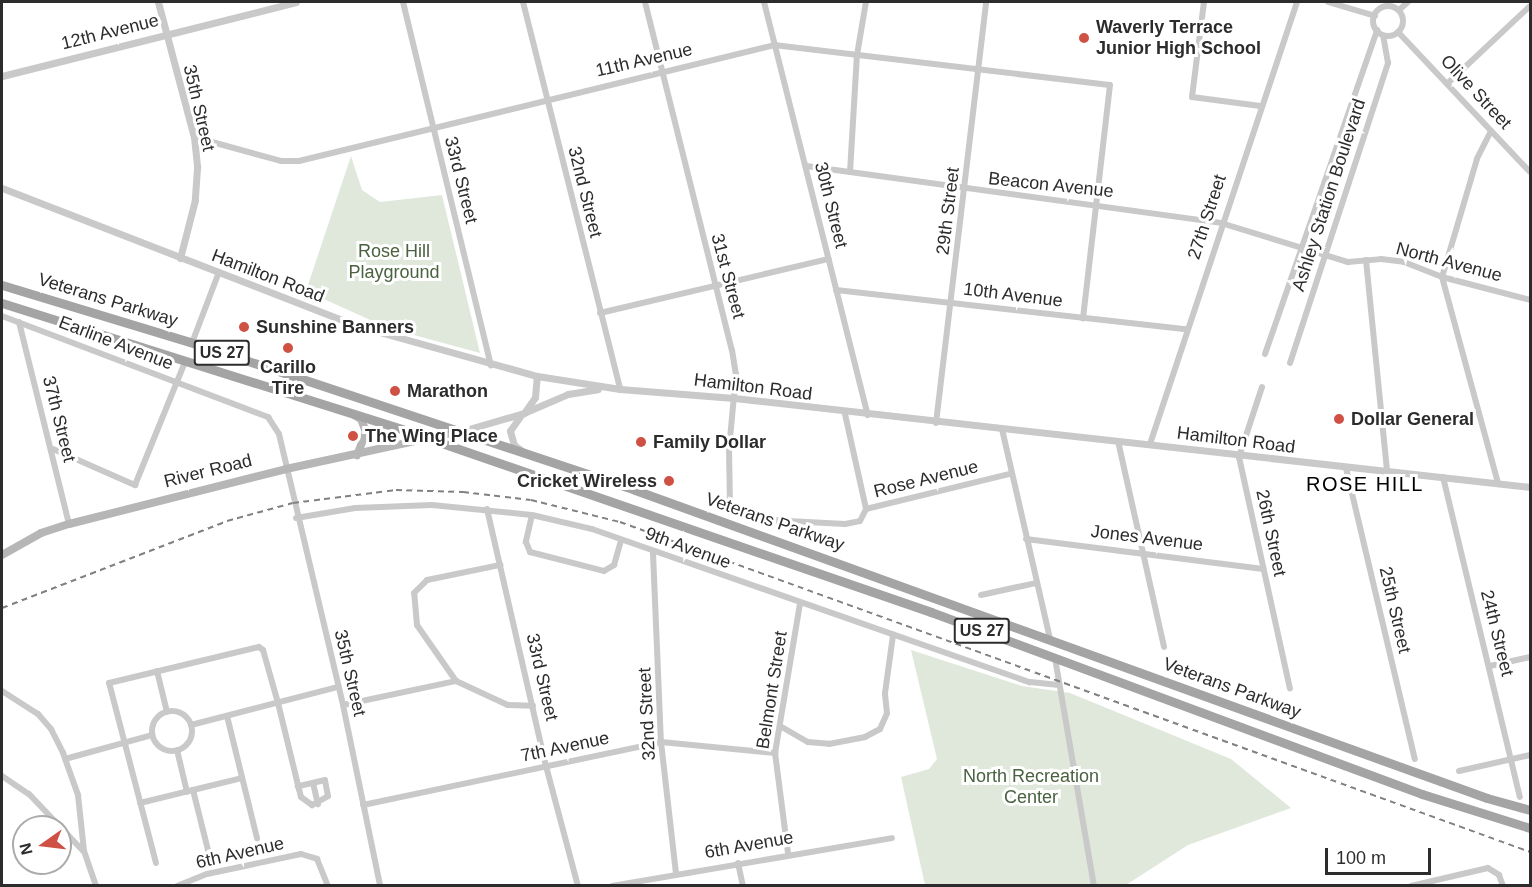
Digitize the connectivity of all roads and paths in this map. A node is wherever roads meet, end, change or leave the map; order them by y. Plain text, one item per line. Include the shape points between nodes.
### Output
1 (158, 2) edge
2 (296, 2) edge
3 (403, 2) edge
4 (523, 2) edge
5 (645, 2) edge
6 (764, 2) edge
7 (866, 2) edge
8 (986, 2) edge
9 (1204, 2) edge
10 (1297, 2) edge
11 (1328, 2) edge
12 (1408, 2) edge
13 (1530, 6) edge
14 (1399, 10) junction
15 (1375, 16) junction
16 (1377, 30) junction
17 (1398, 32) junction
18 (165, 34) junction
19 (1383, 35) junction
20 (774, 45) junction
21 (857, 55) junction
22 (980, 71) junction
23 (662, 72) junction
24 (2, 76) edge
25 (1448, 83) junction
26 (546, 98) junction
27 (1260, 106) junction
28 (432, 126) junction
29 (1491, 131) junction
30 (194, 137) junction
31 (806, 166) junction
32 (850, 172) junction
33 (1530, 172) edge
34 (2, 188) edge
35 (966, 191) junction
36 (1097, 203) junction
37 (1221, 223) junction
38 (1301, 247) junction
39 (1326, 254) junction
40 (180, 258) junction
41 (829, 259) junction
42 (1366, 260) junction
43 (219, 272) junction
44 (1442, 277) junction
45 (714, 284) junction
46 (2, 285) edge
47 (836, 290) junction
48 (1530, 300) edge
49 (2, 303) edge
50 (951, 303) junction
51 (600, 313) junction
52 (2, 316) edge
53 (1083, 318) junction
54 (19, 322) junction
55 (1186, 330) junction
56 (192, 344) junction
57 (1265, 354) dead end
58 (185, 362) junction
59 (1290, 363) dead end
60 (491, 366) junction
61 (537, 376) junction
62 (177, 382) junction
63 (1262, 387) dead end
64 (606, 388) junction
65 (620, 389) junction
66 (734, 398) junction
67 (350, 413) junction
68 (523, 413) junction
69 (845, 414) junction
70 (868, 416) junction
71 (936, 424) junction
72 (1002, 429) junction
73 (462, 431) junction
74 (430, 441) junction
75 (1118, 441) junction
76 (1150, 444) junction
77 (52, 449) junction
78 (523, 452) junction
79 (357, 455) junction
80 (1239, 457) junction
81 (1346, 468) junction
82 (286, 469) junction
83 (1387, 472) junction
84 (1010, 474) junction
85 (1443, 477) junction
86 (1498, 483) junction
87 (1530, 487) edge
88 (866, 509) junction
89 (487, 510) junction
90 (532, 515) junction
91 (296, 518) junction
92 (783, 522) joint
93 (69, 524) junction
94 (1026, 539) junction
95 (621, 540) junction
96 (1143, 552) junction
97 (653, 553) junction
98 (2, 555) edge
99 (500, 565) junction
100 (1263, 569) junction
101 (1036, 583) junction
102 (981, 595) dead end
103 (800, 604) junction
104 (893, 635) junction
105 (1050, 639) junction
106 (1164, 647) dead end
107 (1530, 657) edge
108 (1055, 658) junction
109 (1490, 666) junction
110 (157, 672) junction
111 (456, 681) junction
112 (1059, 685) junction
113 (338, 687) junction
114 (1290, 688) dead end
115 (2, 692) edge
116 (278, 703) junction
117 (343, 705) junction
118 (533, 706) junction
119 (167, 712) junction
120 (227, 716) junction
121 (191, 725) junction
122 (780, 726) junction
123 (152, 735) junction
124 (124, 742) junction
125 (661, 742) junction
126 (177, 750) junction
127 (775, 753) junction
128 (1530, 755) edge
129 (65, 759) junction
130 (1415, 759) dead end
131 (1512, 759) junction
132 (546, 766) junction
133 (1459, 771) dead end
134 (2, 776) edge
135 (242, 778) junction
136 (313, 783) junction
137 (298, 786) junction
138 (190, 791) junction
139 (1520, 797) dead end
140 (140, 803) junction
141 (318, 804) junction
142 (363, 805) junction
143 (1530, 810) edge
144 (1530, 828) edge
145 (257, 838) dead end
146 (892, 838) dead end
147 (84, 851) junction
148 (788, 853) junction
149 (209, 854) dead end
150 (156, 863) dead end
151 (738, 863) junction
152 (676, 873) junction
153 (1502, 884) edge
154 (96, 885) edge
155 (177, 885) edge
156 (328, 885) edge
157 (380, 885) edge
158 (578, 885) edge
159 (612, 885) edge
160 (743, 885) edge
161 (1094, 885) edge
162 (1411, 885) edge

1 - 18 street, 35th Street
2 - 18 street, 12th Avenue
3 - 28 street, 33rd Street
4 - 26 street, 32nd Street
5 - 23 street, 31st Street
6 - 20 street, 30th Street
7 - 21 street
8 - 22 street, 29th Street
9 - 27 street via 1192,97
10 - 27 street, 27th Street
11 - 15 street
12 - 14 street
13 - 25 street
14 - 15 street via 1385,6
14 - 17 street via 1403,24
15 - 16 street
16 - 19 street
16 - 38 street, Ashley Station Boulevard
17 - 19 street
17 - 25 street, Olive Street
18 - 24 street, 12th Avenue
18 - 30 street, 35th Street
19 - 39 street, Ashley Station Boulevard via 1388,63
20 - 21 street, 11th Avenue
20 - 23 street, 11th Avenue
20 - 31 street, 30th Street
21 - 22 street, 11th Avenue
21 - 32 street
22 - 35 street, 29th Street
22 - 36 street, 11th Avenue via 1110,85
23 - 26 street, 11th Avenue
23 - 45 street, 31st Street
25 - 29 street, Olive Street
26 - 28 street, 11th Avenue
26 - 51 street, 32nd Street
27 - 37 street, 27th Street
28 - 30 street, 11th Avenue via 299,161 281,161
28 - 60 street, 33rd Street
29 - 33 street, Olive Street
29 - 44 street via 1477,159
30 - 40 street, 35th Street via 195,200
31 - 32 street, Beacon Avenue
31 - 41 street, 30th Street
32 - 35 street, Beacon Avenue
34 - 40 street, Hamilton Road
35 - 36 street, Beacon Avenue
35 - 50 street, 29th Street
36 - 37 street, Beacon Avenue
36 - 53 street
37 - 38 street, North Avenue
37 - 55 street, 27th Street
38 - 39 street, North Avenue
38 - 57 street, Ashley Station Boulevard
39 - 42 street, North Avenue via 1348,262
39 - 59 street, Ashley Station Boulevard
40 - 43 street, Hamilton Road
41 - 45 street
41 - 47 street, 30th Street
42 - 44 street, North Avenue via 1404,262
42 - 83 street
43 - 56 street
43 - 60 street, Hamilton Road via 358,326
44 - 48 street, North Avenue
44 - 86 street
45 - 51 street
45 - 66 street, 31st Street via 732,350
46 - 56 main road, Veterans Parkway / US 27
47 - 50 street, 10th Avenue
47 - 70 street, 30th Street
49 - 58 main road, Veterans Parkway / US 27
50 - 53 street, 10th Avenue
50 - 71 street, 29th Street
51 - 65 street, 32nd Street
52 - 54 street, Earline Avenue
53 - 55 street, 10th Avenue
54 - 62 street, Earline Avenue
54 - 77 street, 37th Street
55 - 76 street, 27th Street
56 - 73 main road, Veterans Parkway / US 27
58 - 62 street
58 - 67 main road, Veterans Parkway / US 27
60 - 61 street, Hamilton Road
61 - 64 street, Hamilton Road
61 - 68 street via 535,397
62 - 77 street via 135,485
62 - 82 street, Earline Avenue via 268,417 279,434
63 - 80 street
64 - 65 street, Hamilton Road
64 - 68 street via 568,394
65 - 66 street, Hamilton Road
66 - 69 street, Hamilton Road
66 - 92 street, 31st Street via 729,449 730,509
67 - 74 main road, Veterans Parkway / US 27
67 - 79 main road via 361,419 366,432
68 - 73 street
68 - 78 street via 510,431 514,445
69 - 70 street, Hamilton Road
69 - 88 street
70 - 71 street, Hamilton Road
71 - 72 street, Hamilton Road
72 - 75 street, Hamilton Road
72 - 84 street
73 - 74 main road, River Road
73 - 78 main road, Veterans Parkway / US 27
74 - 79 main road, River Road
74 - 108 main road, Veterans Parkway / US 27
75 - 76 street, Hamilton Road
75 - 96 street
76 - 80 street, Hamilton Road
77 - 93 street, 37th Street
78 - 105 main road, Veterans Parkway / US 27
79 - 82 main road, River Road
80 - 81 street, Hamilton Road
80 - 100 street, 26th Street
81 - 83 street, Hamilton Road
81 - 130 street, 25th Street
82 - 91 street, 35th Street
82 - 93 main road, River Road
83 - 85 street, Hamilton Road
84 - 88 street, Rose Avenue
84 - 94 street
85 - 86 street, Hamilton Road
85 - 109 street, 24th Street
86 - 87 street, Hamilton Road
88 - 92 street, Rose Avenue via 860,521 852,523
89 - 90 street, 9th Avenue
89 - 91 street, 9th Avenue via 389,505
89 - 99 street, 33rd Street
90 - 95 street, 9th Avenue
90 - 95 street via 526,542 530,552 604,571 614,565
91 - 113 street, 35th Street
93 - 98 main road, River Road via 41,533
94 - 96 street, Jones Avenue
94 - 101 street
95 - 97 street, 9th Avenue
96 - 100 street, Jones Avenue
96 - 106 street
97 - 103 street, 9th Avenue
97 - 125 street, 32nd Street
99 - 111 street via 427,580 414,593 417,625
99 - 118 street, 33rd Street
100 - 114 street, 26th Street
101 - 102 street
101 - 105 street
103 - 104 street, 9th Avenue
103 - 122 street, Belmont Street
104 - 112 street, 9th Avenue via 1030,682
104 - 122 street via 885,693 887,713 880,729 864,737 829,744 808,742
105 - 143 main road, Veterans Parkway / US 27 via 1487,798
107 - 109 street
108 - 112 street
108 - 144 main road, Veterans Parkway / US 27 via 1422,795
109 - 131 street, 24th Street
110 - 116 street via 259,647
110 - 119 street
110 - 124 street via 109,683
111 - 117 street
111 - 118 street via 508,705
112 - 161 street
113 - 116 street
113 - 117 street, 35th Street
115 - 129 street via 38,714 51,729
116 - 120 street
116 - 137 street
117 - 142 street, 35th Street
118 - 132 street, 33rd Street
119 - 121 street via 180,713
119 - 123 street via 156,719
120 - 121 street
120 - 135 street
121 - 126 street via 190,740
122 - 127 street, Belmont Street
123 - 124 street
123 - 126 street via 162,748
124 - 129 street
124 - 140 street
125 - 127 street, 7th Avenue
125 - 132 street, 7th Avenue
125 - 152 street, 32nd Street
126 - 138 street
127 - 148 street, Belmont Street
128 - 131 street
129 - 147 street via 78,795
131 - 133 street
131 - 139 street, 24th Street
132 - 142 street, 7th Avenue
132 - 158 street, 33rd Street
134 - 147 street via 29,794
135 - 138 street
135 - 145 street
136 - 137 street
136 - 141 street
136 - 141 street via 325,780 327,785 328,796
137 - 141 street via 304,802
138 - 140 street
138 - 149 street
140 - 150 street
142 - 157 street, 35th Street
146 - 148 street, 6th Avenue
147 - 154 street
148 - 151 street, 6th Avenue
151 - 152 street, 6th Avenue
151 - 160 street
152 - 159 street, 6th Avenue
153 - 162 street via 1499,875 1488,868
155 - 156 street, 6th Avenue via 207,874 301,855 317,859

